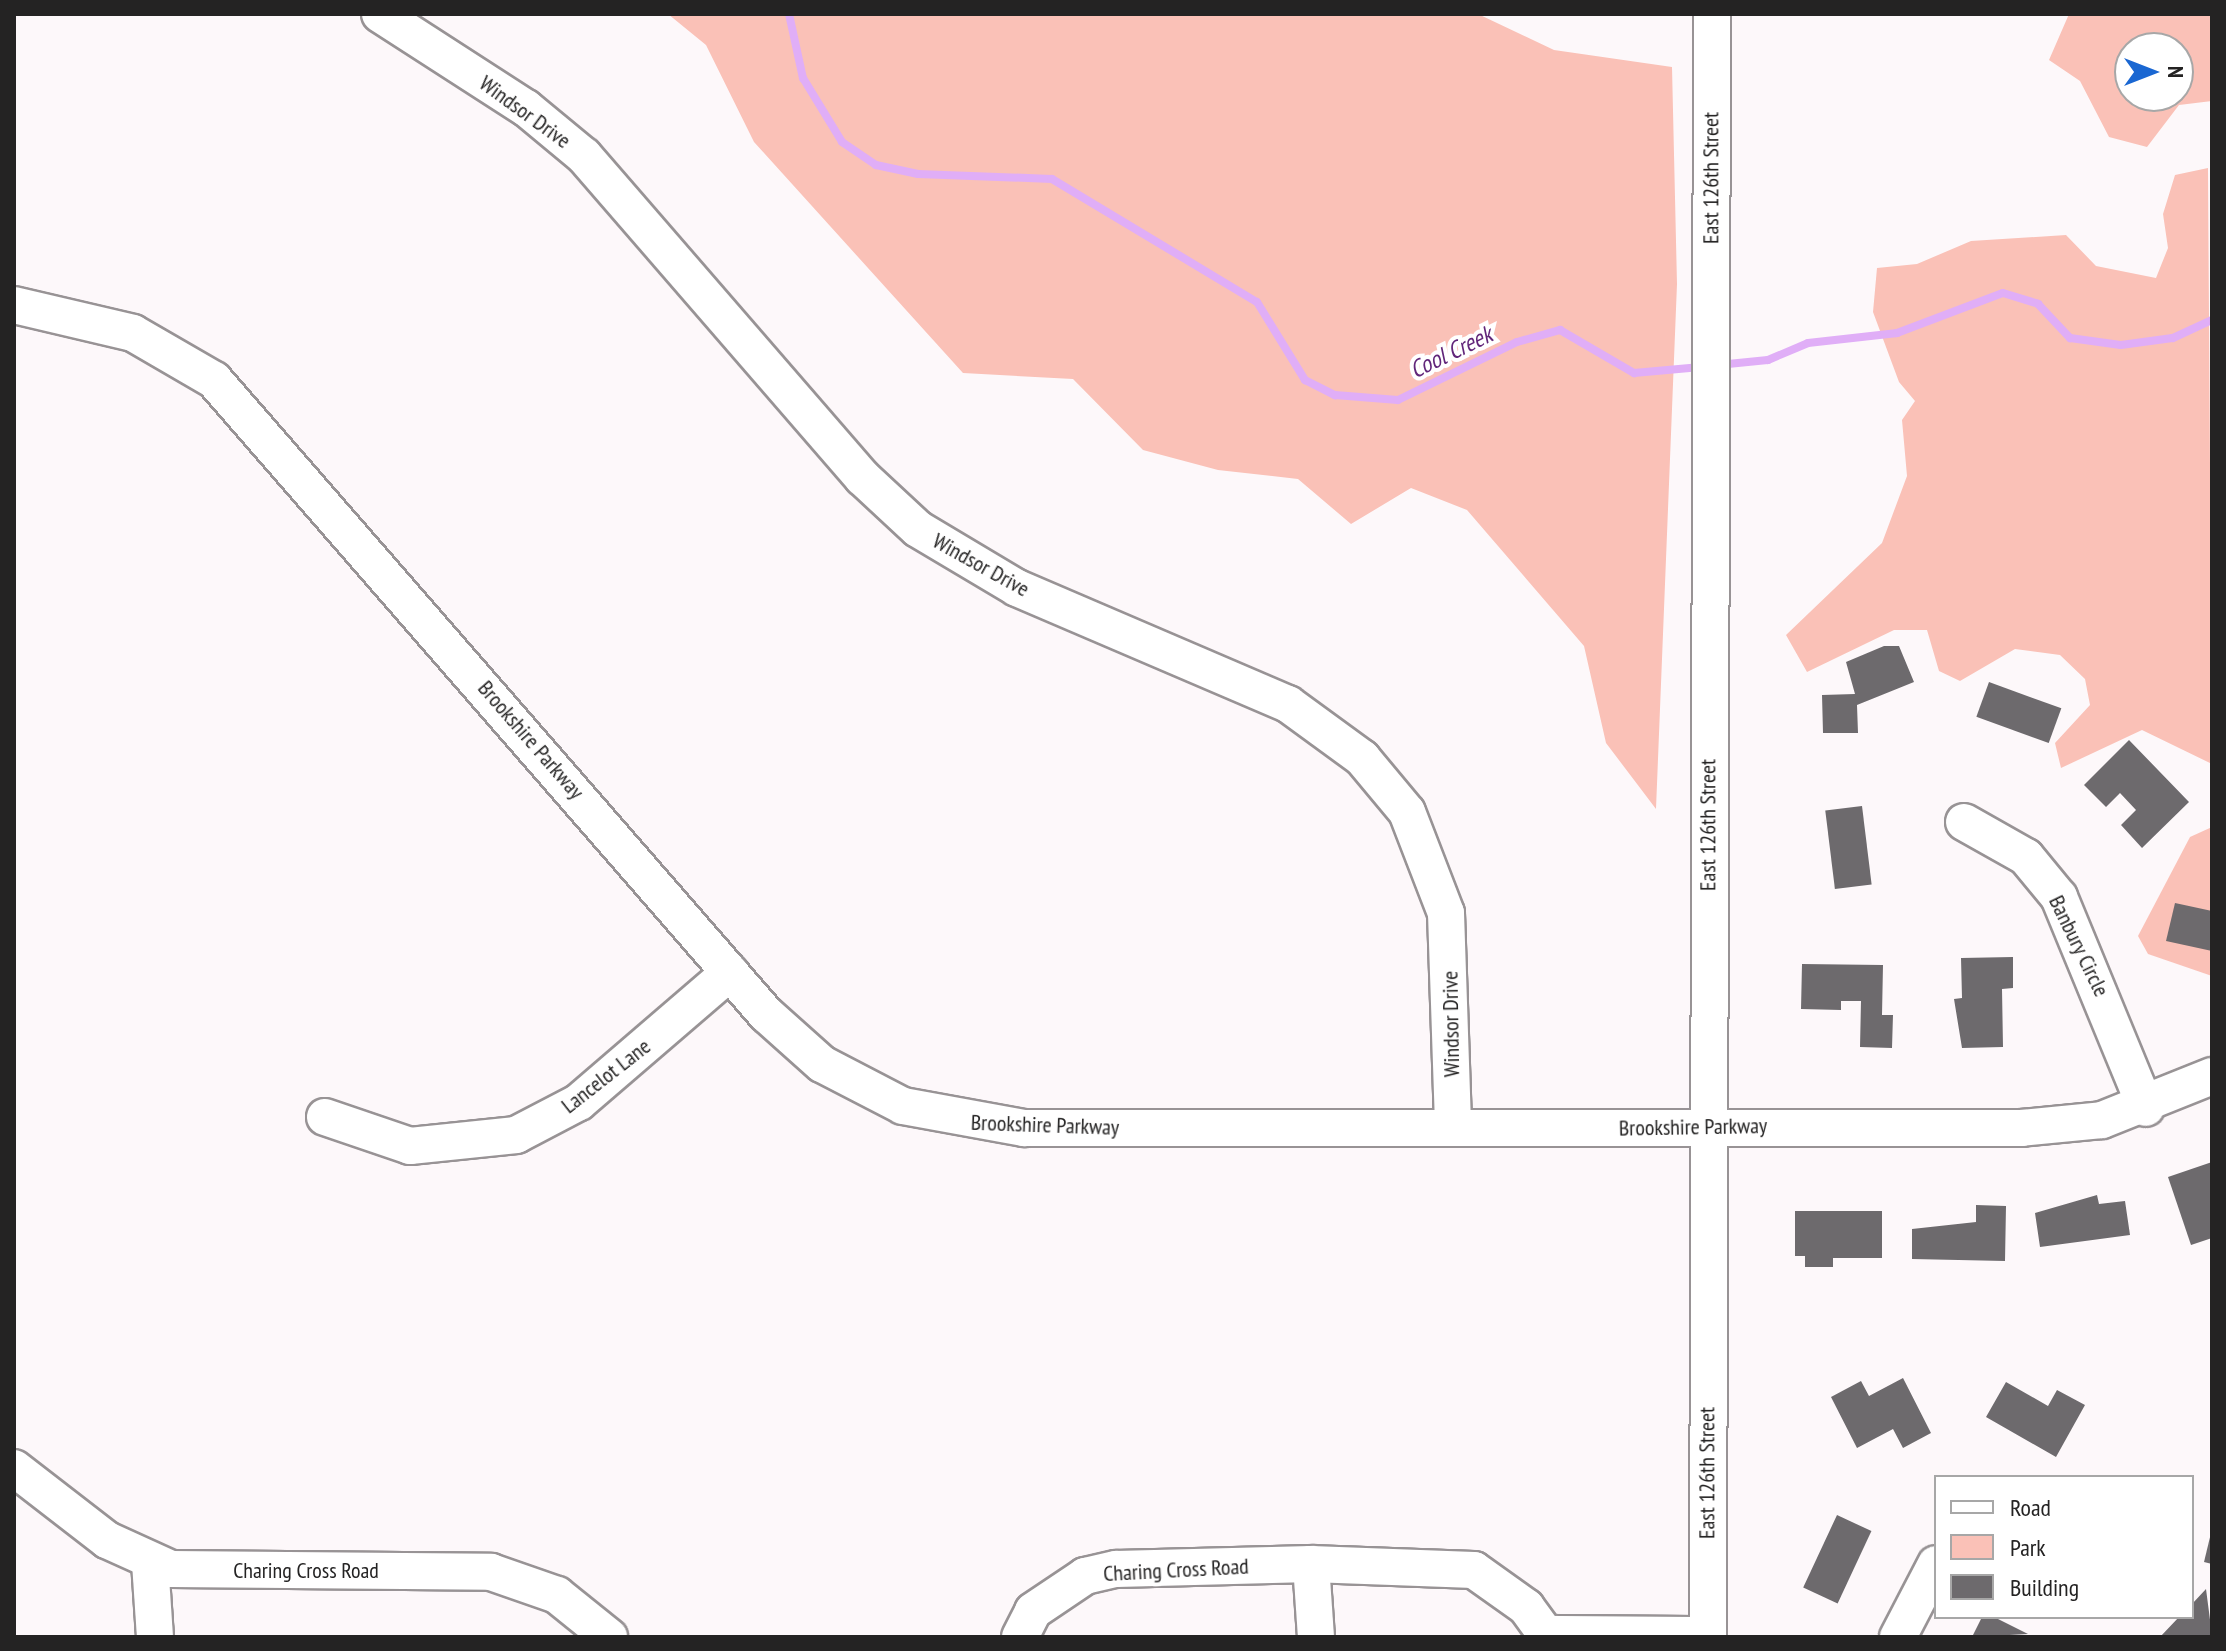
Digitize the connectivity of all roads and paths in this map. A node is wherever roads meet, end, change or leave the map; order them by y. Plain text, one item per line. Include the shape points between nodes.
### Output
1 (380, 14) edge
2 (1712, 14) edge
3 (14, 305) edge
4 (1964, 822) dead end
5 (730, 972) junction
6 (2212, 1076) edge
7 (2146, 1108) junction
8 (325, 1117) dead end
9 (1453, 1127) junction
10 (1707, 1127) junction
11 (14, 1468) edge
12 (150, 1562) junction
13 (1311, 1564) junction
14 (1934, 1568) edge
15 (1548, 1636) edge
16 (1708, 1636) edge
17 (155, 1637) edge
18 (609, 1637) edge
19 (1020, 1637) edge
20 (1316, 1637) edge
21 (1898, 1637) edge

1 - 9 street, Windsor Drive via 526,108 584,156 862,477 918,529 1017,588 1288,704 1362,758 1407,812 1446,913
2 - 10 street, East 126th Street
3 - 5 street, Brookshire Parkway via 133,333 237,401
4 - 7 street, Banbury Circle via 2026,857 2059,897
5 - 8 street, Lancelot Lane via 587,1096 516,1135 410,1146
5 - 9 street, Brookshire Parkway via 822,1064 861,1088 947,1119 1024,1128
6 - 7 street, Brookshire Parkway
7 - 10 street, Brookshire Parkway via 2064,1126
9 - 10 street, Brookshire Parkway
10 - 16 street, East 126th Street
11 - 12 street, Charing Cross Road via 107,1540
12 - 17 street
12 - 18 street, Charing Cross Road via 194,1571 491,1572 557,1595
13 - 15 street, Charing Cross Road via 1474,1570 1502,1585
13 - 19 street, Charing Cross Road via 1116,1569 1085,1576 1033,1611
13 - 20 street
14 - 21 street
15 - 16 street, Charing Cross Road

